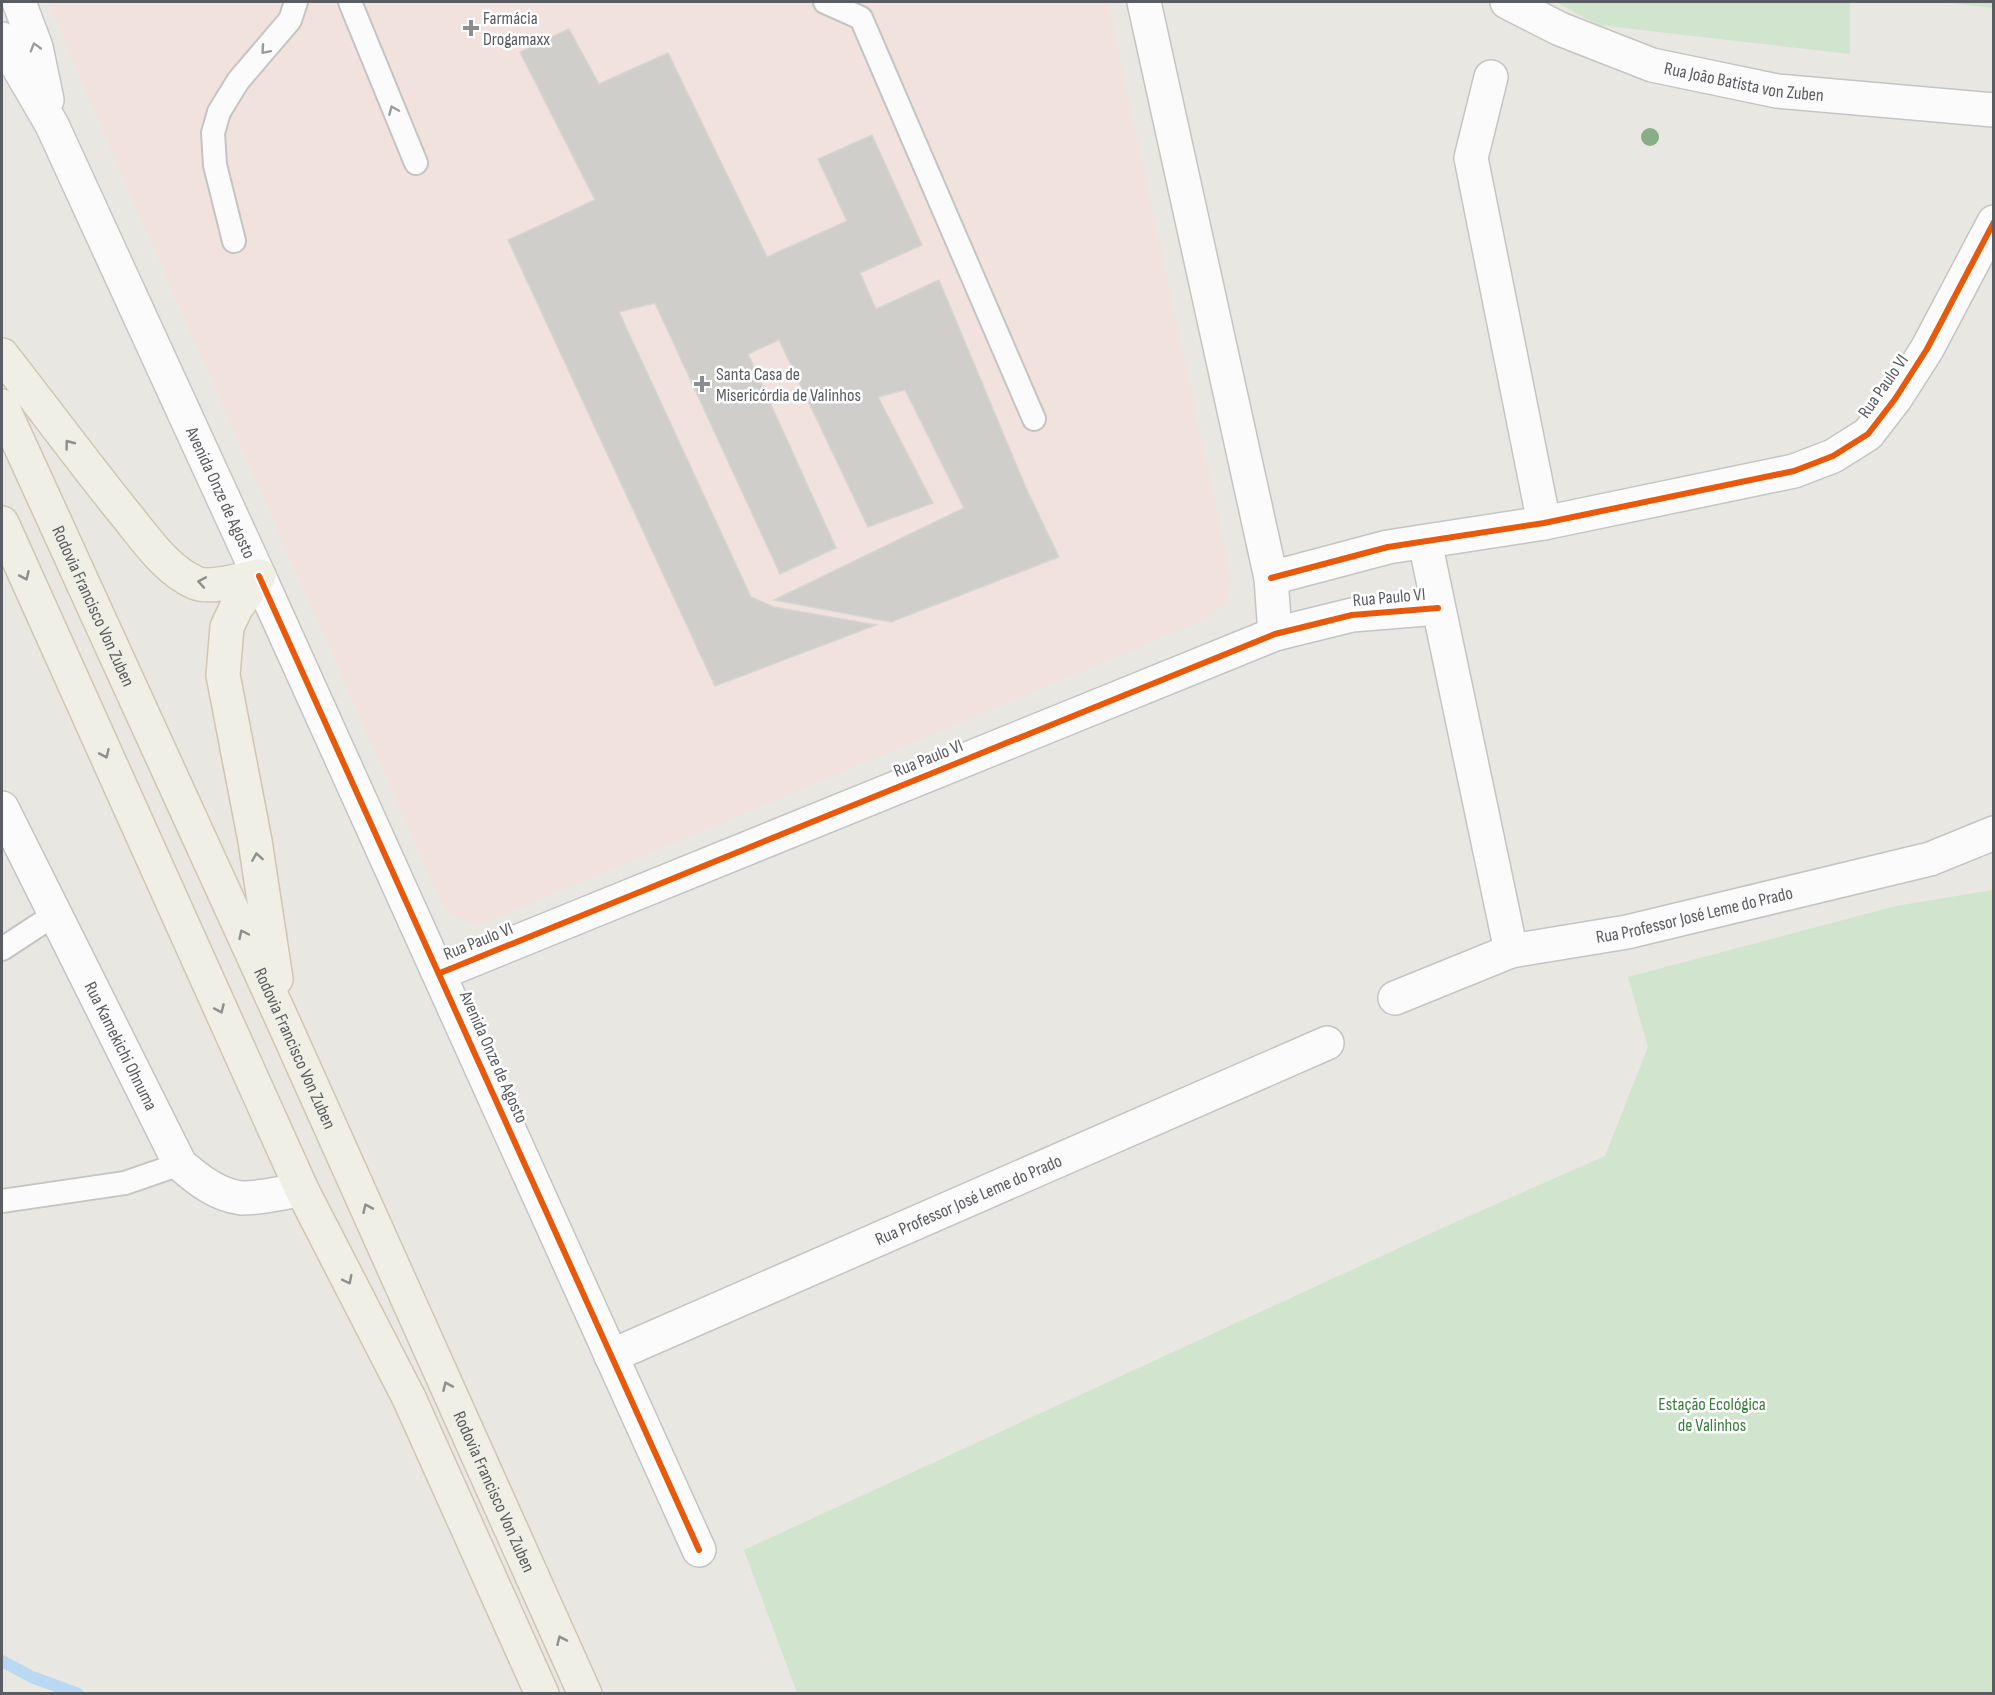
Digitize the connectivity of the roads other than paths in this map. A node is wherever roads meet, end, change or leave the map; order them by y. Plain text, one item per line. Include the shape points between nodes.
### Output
1 (19, 2) edge
2 (296, 2) edge
3 (350, 2) edge
4 (825, 2) edge
5 (1144, 2) edge
6 (1507, 2) edge
7 (2, 39) edge
8 (1491, 77) dead end
9 (1994, 110) edge
10 (51, 125) junction
11 (416, 163) dead end
12 (1994, 222) edge
13 (234, 241) dead end
14 (2, 355) edge
15 (2, 406) edge
16 (1034, 418) dead end
17 (2, 523) edge
18 (1544, 523) junction
19 (1425, 542) junction
20 (259, 576) junction
21 (1270, 578) junction
22 (1438, 608) junction
23 (1275, 634) junction
24 (2, 808) edge
25 (1994, 833) edge
26 (54, 915) junction
27 (2, 949) edge
28 (1511, 951) junction
29 (440, 973) junction
30 (1395, 998) dead end
31 (282, 1019) junction
32 (1327, 1043) dead end
33 (180, 1164) junction
34 (302, 1190) junction
35 (2, 1201) edge
36 (611, 1356) junction
37 (699, 1550) dead end
38 (542, 1694) edge
39 (585, 1694) edge

10 -> 1 street, Avenida Onze de Agosto via 36,47
2 -> 13 lane via 290,20 238,81 219,112 213,133 215,165
11 -> 3 lane
4 - 16 lane via 861,18
5 - 21 street
6 - 9 street, Rua João Batista von Zuben via 1560,29 1652,65 1777,91
7 - 10 street, Avenida Onze de Agosto
8 - 18 street via 1472,158
10 - 20 street, Avenida Onze de Agosto
12 - 18 street, Rua Paulo VI via 1927,349 1868,434 1833,456 1794,471
20 -> 14 main road via 215,584 199,584 183,576 141,533 80,459
31 -> 15 main road, Rodovia Francisco Von Zuben
17 -> 34 main road
18 - 19 street, Rua Paulo VI
19 - 21 street, Rua Paulo VI via 1388,547
19 - 22 street
20 - 29 street, Avenida Onze de Agosto
31 -> 20 main road via 255,841 223,675 226,627
21 - 23 street
22 - 23 street, Rua Paulo VI via 1352,615
22 - 28 street
23 - 29 street, Rua Paulo VI
24 - 26 street, Rua Kamekichi Ohnuma
25 - 28 street, Rua Professor José Leme do Prado via 1930,859 1627,932
26 - 27 lane
26 - 33 street, Rua Kamekichi Ohnuma
28 - 30 street, Rua Professor José Leme do Prado
29 - 36 street, Avenida Onze de Agosto
39 -> 31 main road, Rodovia Francisco Von Zuben
32 - 36 street, Rua Professor José Leme do Prado
33 - 34 street, Rua Kamekichi Ohnuma via 216,1190 242,1198
33 - 35 lane via 125,1183
34 -> 38 main road via 409,1398
36 - 37 street, Avenida Onze de Agosto

